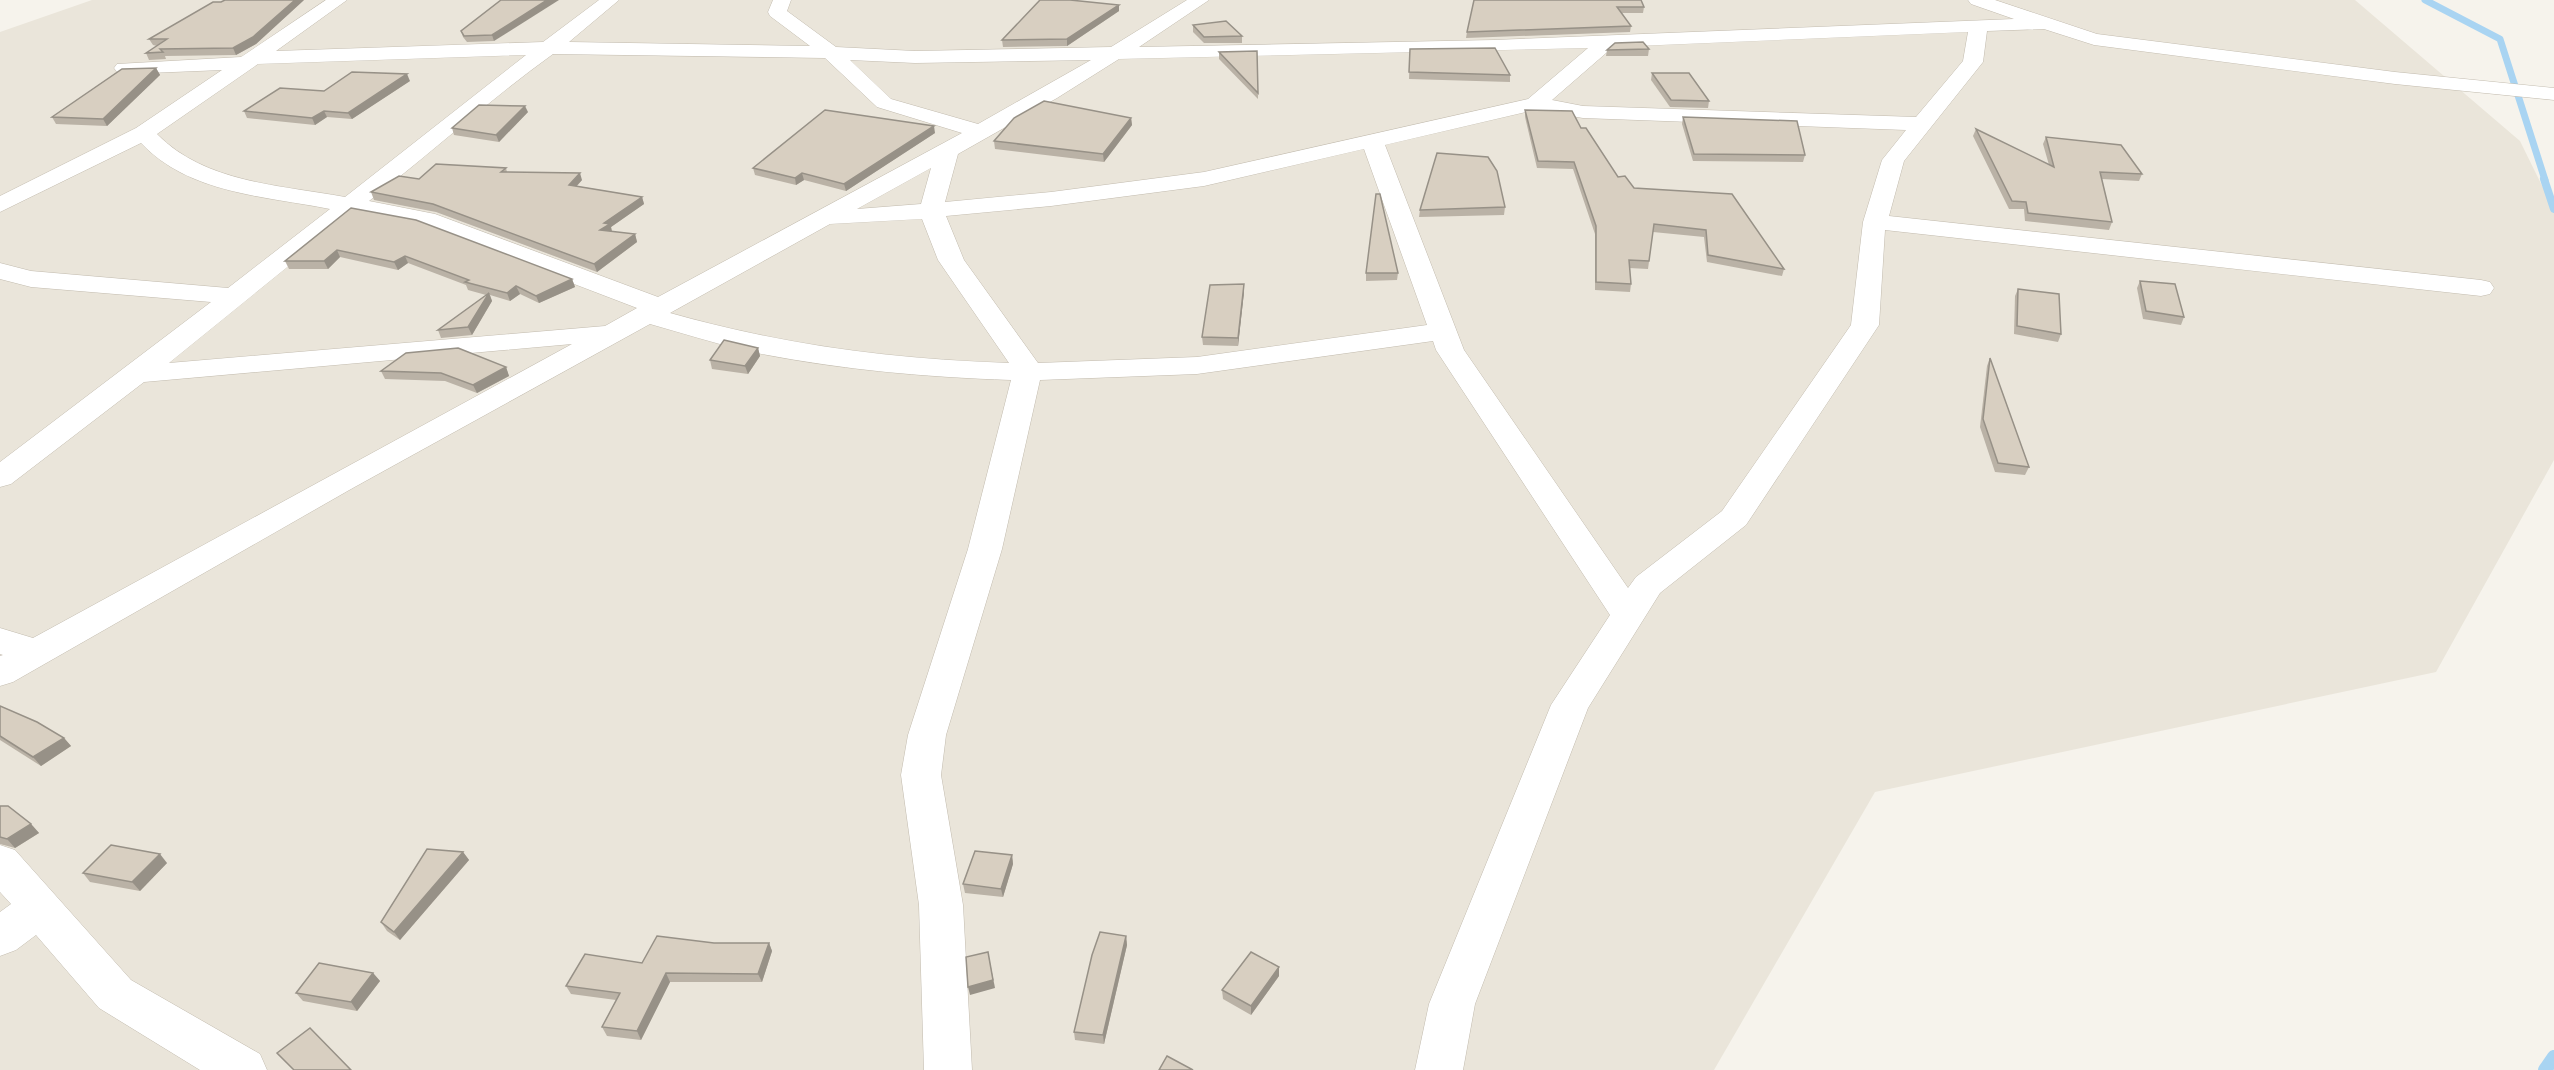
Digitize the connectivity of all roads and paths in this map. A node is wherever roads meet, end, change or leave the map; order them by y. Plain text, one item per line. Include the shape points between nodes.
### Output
1 (338, 0) edge
2 (610, 0) edge
3 (782, 0) edge
4 (1200, 0) edge
5 (1977, 13) edge
6 (1606, 42) junction
7 (549, 48) junction
8 (1118, 51) junction
9 (830, 52) junction
10 (250, 61) junction
11 (124, 68) edge
12 (2554, 94) edge
13 (1535, 104) junction
14 (1922, 124) junction
15 (981, 132) junction
16 (144, 133) junction
17 (1372, 140) junction
18 (947, 151) junction
19 (4, 200) edge
20 (352, 206) junction
21 (931, 210) junction
22 (826, 217) junction
23 (1875, 222) junction
24 (0, 271) edge
25 (2481, 288) dead end
26 (235, 296) junction
27 (652, 310) junction
28 (1443, 331) junction
29 (613, 332) junction
30 (1028, 370) junction
31 (138, 374) junction
32 (0, 477) edge
33 (1628, 614) junction
34 (0, 641) edge
35 (36, 652) junction
36 (0, 673) edge
37 (0, 862) edge
38 (40, 907) junction
39 (0, 937) edge
40 (243, 1070) edge
41 (948, 1070) edge
42 (1439, 1070) edge

1 - 10 street
2 - 7 street
3 - 9 street via 777,12
4 - 8 street
5 - 6 street
5 - 12 street via 2045,22 2094,39
5 - 14 street via 1973,62
6 - 8 street
6 - 13 street
7 - 9 street
7 - 10 street
7 - 20 street via 510,75
8 - 9 street via 915,57
8 - 15 street
9 - 15 street via 884,103
10 - 11 street
10 - 16 street
13 - 14 street via 1583,112
13 - 17 street
14 - 23 street via 1893,160
15 - 18 street
16 - 19 street
16 - 20 street via 166,156 213,180
17 - 21 street via 1204,179
17 - 28 street
18 - 21 street
18 - 22 street
20 - 26 street
20 - 27 street via 426,219
21 - 22 street
21 - 30 street via 951,260
22 - 27 street
23 - 25 street
23 - 33 street via 1865,326 1734,518 1648,585
24 - 26 street via 31,279
26 - 31 street
27 - 29 street
27 - 30 street via 746,342 857,361
28 - 30 street via 1275,356 1116,371
28 - 33 street via 1450,350
29 - 31 street
29 - 35 street
30 - 41 street via 985,549 927,735 921,775 941,905
31 - 32 street
33 - 42 street via 1570,705 1452,1004
34 - 35 street
35 - 36 street
37 - 38 street
38 - 39 street
38 - 40 street via 115,994

